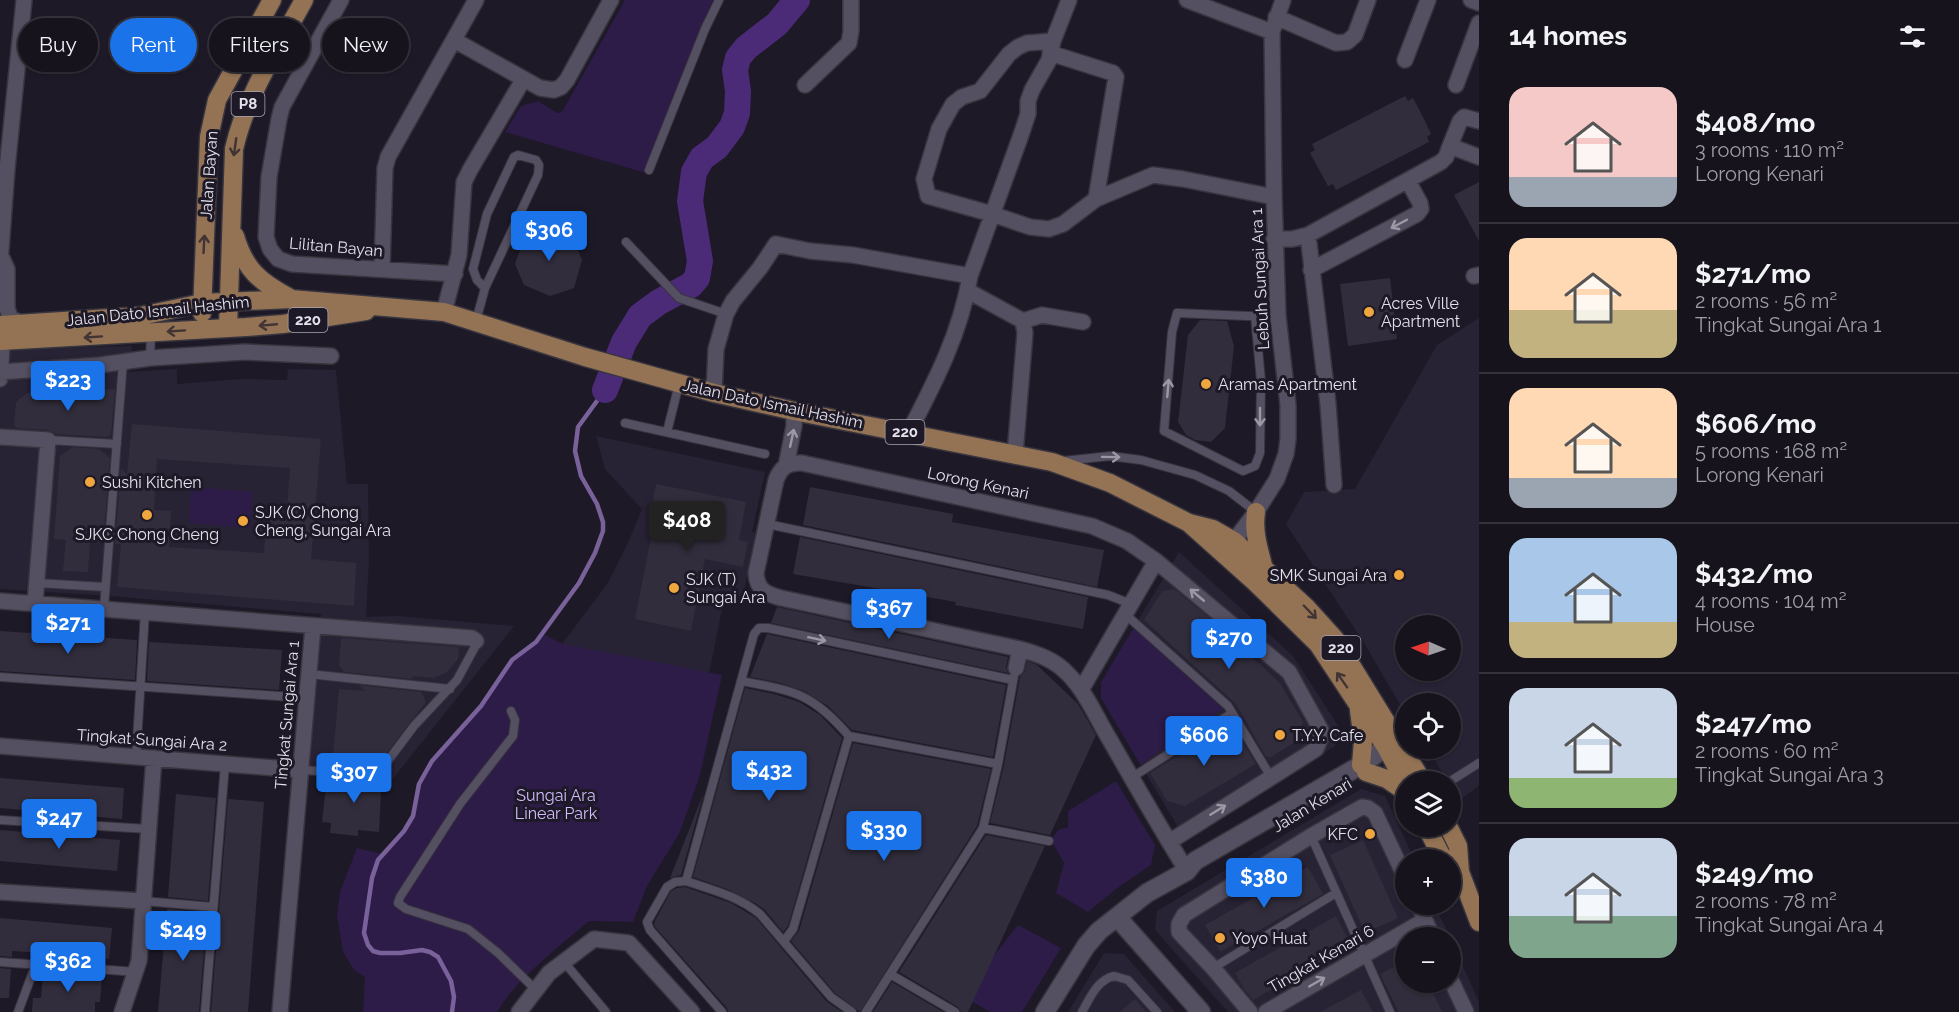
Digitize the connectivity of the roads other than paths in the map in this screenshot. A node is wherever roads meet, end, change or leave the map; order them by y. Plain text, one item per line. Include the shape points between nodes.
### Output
1 (24, 0) edge
2 (272, 0) edge
3 (304, 0) edge
4 (341, 0) edge
5 (476, 0) edge
6 (611, 0) edge
7 (719, 0) edge
8 (851, 0) edge
9 (1069, 0) edge
10 (1187, 0) edge
11 (1283, 0) edge
12 (1368, 0) edge
13 (1428, 0) edge
14 (1471, 0) edge
15 (1479, 3) edge
16 (1479, 23) edge
17 (1274, 25) junction
18 (454, 40) junction
19 (1051, 47) junction
20 (1405, 60) dead end
21 (523, 80) junction
22 (805, 85) dead end
23 (1456, 85) dead end
24 (1479, 121) edge
25 (1450, 146) junction
26 (1479, 157) edge
27 (4, 167) edge
28 (649, 170) dead end
29 (1408, 181) junction
30 (1274, 197) junction
31 (1096, 199) junction
32 (992, 214) junction
33 (231, 220) junction
34 (1308, 235) junction
35 (1274, 239) junction
36 (626, 242) dead end
37 (1, 261) edge
38 (382, 269) junction
39 (473, 269) junction
40 (1311, 270) junction
41 (454, 274) junction
42 (970, 276) junction
43 (485, 288) junction
44 (968, 291) junction
45 (291, 299) junction
46 (229, 301) junction
47 (202, 303) junction
48 (388, 306) junction
49 (444, 312) junction
50 (726, 314) junction
51 (1255, 316) junction
52 (1278, 316) junction
53 (476, 321) junction
54 (1023, 321) junction
55 (1083, 322) dead end
56 (228, 328) junction
57 (201, 330) junction
58 (6, 331) edge
59 (151, 333) junction
60 (331, 356) dead end
61 (150, 358) junction
62 (123, 362) junction
63 (0, 372) edge
64 (0, 379) edge
65 (679, 384) junction
66 (714, 393) junction
67 (794, 411) junction
68 (625, 423) dead end
69 (667, 432) junction
70 (909, 432) junction
71 (0, 437) edge
72 (48, 440) junction
73 (117, 444) junction
74 (765, 454) dead end
75 (1015, 454) junction
76 (1052, 462) junction
77 (786, 466) junction
78 (1334, 485) dead end
79 (1256, 513) junction
80 (1189, 523) junction
81 (767, 524) junction
82 (1234, 541) junction
83 (1223, 554) junction
84 (1156, 561) junction
85 (1264, 569) junction
86 (37, 583) junction
87 (105, 587) junction
88 (0, 601) edge
89 (35, 603) junction
90 (104, 608) junction
91 (1128, 609) junction
92 (145, 612) junction
93 (313, 626) junction
94 (476, 640) joint
95 (1020, 649) junction
96 (309, 674) junction
97 (1015, 674) junction
98 (0, 677) edge
99 (741, 681) junction
100 (141, 687) junction
101 (450, 689) junction
102 (1081, 690) junction
103 (307, 698) junction
104 (1358, 702) junction
105 (511, 711) dead end
106 (1232, 713) junction
107 (849, 736) junction
108 (0, 746) edge
109 (1394, 747) junction
110 (136, 757) junction
111 (154, 758) junction
112 (1479, 763) edge
113 (225, 764) junction
114 (998, 764) junction
115 (1364, 768) junction
116 (300, 770) junction
117 (1402, 771) edge
118 (1414, 771) edge
119 (1461, 774) edge
120 (1271, 777) junction
121 (1131, 778) junction
122 (1395, 784) edge
123 (0, 820) edge
124 (983, 828) junction
125 (149, 829) junction
126 (1311, 836) junction
127 (1454, 837) edge
128 (1049, 841) dead end
129 (1169, 842) junction
130 (1395, 856) edge
131 (1187, 871) junction
132 (1464, 877) edge
133 (686, 881) junction
134 (0, 892) edge
135 (1336, 893) junction
136 (143, 901) junction
137 (213, 907) junction
138 (1423, 915) edge
139 (1117, 917) junction
140 (1425, 920) junction
141 (1479, 922) edge
142 (1428, 927) edge
143 (784, 941) junction
144 (1364, 955) junction
145 (0, 962) edge
146 (564, 962) junction
147 (36, 964) junction
148 (1213, 968) junction
149 (137, 972) junction
150 (890, 974) junction
151 (536, 990) junction
152 (1457, 993) edge
153 (18, 1012) edge
154 (122, 1012) edge
155 (205, 1012) edge
156 (280, 1012) edge
157 (519, 1012) edge
158 (606, 1012) edge
159 (692, 1012) edge
160 (722, 1012) edge
161 (852, 1012) edge
162 (866, 1012) edge
163 (955, 1012) edge
164 (1045, 1012) edge
165 (1082, 1012) edge
166 (1157, 1012) edge
167 (1201, 1012) edge
168 (1250, 1012) edge
169 (1266, 1012) edge
170 (1390, 1012) edge
171 (1466, 1012) edge

1 - 27 street
47 -> 2 main road, Jalan Bayan / P8 via 209,137 217,100
3 -> 33 main road, Jalan Bayan / P8 via 239,126 234,149
4 - 38 street, Lilitan Bayan via 282,107 269,177 266,237 278,259 292,264
5 - 18 street
6 - 21 street via 561,87 546,90
7 - 28 lane
8 - 22 street via 849,43
9 - 19 street
10 - 17 street
11 - 17 street, Lebuh Sungai Ara 1
12 - 17 street via 1355,35 1347,42 1336,43
13 - 20 street
14 - 15 street
16 - 23 street
17 - 30 street, Lebuh Sungai Ara 1
18 - 21 street
18 - 38 street via 388,157
19 - 31 street via 1116,77
19 - 32 street via 1046,69 1028,101 1028,114
19 - 32 street via 1027,43 1018,47 980,91 956,100 939,129 924,179 928,196
21 - 41 street via 464,182
24 - 25 street via 1464,117
25 - 26 street
25 - 29 street via 1441,162
27 - 37 street
29 - 34 street
29 -> 40 street via 1420,203 1417,214
30 - 31 street via 1153,175
30 - 35 street, Lebuh Sungai Ara 1
31 - 32 street via 1063,224 1049,229
32 - 42 street
33 - 45 main road via 239,249 253,273
33 - 46 main road, Jalan Bayan / P8
34 - 35 street
34 - 40 street
35 - 52 street, Lebuh Sungai Ara 1
36 - 50 lane via 679,298
37 - 58 street via 7,269 10,317
38 - 41 street, Lilitan Bayan
39 - 41 lane
39 - 43 lane
39 - 43 lane via 487,214 511,160 518,155 536,160 538,175
40 - 78 street
41 - 49 street
42 - 44 street
42 - 50 street via 777,244
43 - 53 lane
44 - 54 street
44 - 70 street via 941,371
45 - 46 main road, Jalan Dato Ismail Hashim / 220
45 - 48 main road, Jalan Dato Ismail Hashim / 220
46 - 47 main road, Jalan Dato Ismail Hashim / 220
46 - 56 main road, Jalan Bayan / P8
47 - 57 main road, Jalan Bayan / P8
47 - 58 main road, Jalan Dato Ismail Hashim / 220 via 141,316
48 - 49 main road, Jalan Dato Ismail Hashim / 220
48 -> 56 main road, Jalan Dato Ismail Hashim / 220 via 284,324
49 - 53 main road, Jalan Dato Ismail Hashim / 220
50 - 66 street via 716,349
51 -> 51 lane via 1260,453 1255,466 1243,471 1164,430 1177,313
51 - 52 lane
52 - 79 street, Lebuh Sungai Ara 1 via 1288,405 1286,454 1277,479
53 - 65 main road, Jalan Dato Ismail Hashim / 220
54 - 55 street via 1042,315
54 - 75 street
56 - 57 main road, Jalan Dato Ismail Hashim / 220
57 -> 59 main road, Jalan Dato Ismail Hashim / 220
59 -> 58 main road, Jalan Dato Ismail Hashim / 220
58 - 63 street
59 - 61 lane
60 - 61 street via 244,352
61 - 62 street
62 - 63 street
62 - 73 lane
63 - 64 street
65 - 66 main road, Jalan Dato Ismail Hashim / 220
65 - 69 lane
66 - 67 main road, Jalan Dato Ismail Hashim / 220
67 - 70 main road, Jalan Dato Ismail Hashim / 220
77 -> 67 street
68 - 69 lane
69 - 74 lane
70 - 75 main road, Jalan Dato Ismail Hashim / 220
71 - 72 street
72 - 73 lane
72 - 86 street
73 - 87 lane
75 - 76 main road, Jalan Dato Ismail Hashim / 220
76 -> 79 lane via 1110,456 1141,460 1195,475 1229,491
76 - 80 main road, Jalan Dato Ismail Hashim / 220 via 1110,483
77 - 81 street via 776,480
77 - 84 street, Lorong Kenari via 802,463 1092,526 1127,541
79 - 82 street, Lebuh Sungai Ara 1
79 - 85 main road via 1256,539
80 - 82 main road, Jalan Dato Ismail Hashim / 220 via 1213,529
80 - 83 main road, Jalan Dato Ismail Hashim / 220
81 - 91 lane via 1108,595
81 - 95 street via 756,573 757,583 770,595
82 - 83 main road
82 - 85 main road, Jalan Dato Ismail Hashim / 220
104 -> 83 main road, Jalan Dato Ismail Hashim / 220 via 1318,644
84 - 91 street
120 -> 84 street, Lorong Kenari via 1316,749 1320,730 1289,672
85 -> 109 main road, Jalan Dato Ismail Hashim / 220 via 1335,639
86 - 87 lane
86 - 89 street
87 - 90 lane
88 - 89 street, Tingkat Sungai Ara 1
89 - 90 street, Tingkat Sungai Ara 1
90 - 92 street, Tingkat Sungai Ara 1
91 - 102 street
91 - 106 lane
92 - 93 street, Tingkat Sungai Ara 1
92 - 100 lane
93 - 94 street
93 - 96 street, Tingkat Sungai Ara 1
94 - 101 lane
95 - 97 street
95 - 102 street via 1056,664
96 - 101 lane
96 - 103 street, Tingkat Sungai Ara 1
99 -> 97 lane via 759,628
97 - 114 lane
98 - 100 lane
99 - 107 lane via 806,698 822,707
99 - 133 lane
100 - 103 lane
100 - 110 lane
101 - 116 lane via 414,726 378,774
102 - 121 street
103 - 116 street, Tingkat Sungai Ara 1
104 - 109 main road, Jalan Dato Ismail Hashim / 220
104 - 115 main road
105 - 151 lane via 515,720 513,736 460,804 398,903 468,929
106 - 120 lane
106 - 121 lane
107 - 114 lane
107 - 143 lane via 793,929
108 - 110 street, Tingkat Sungai Ara 2
109 - 115 street, Jalan Kenari
109 - 117 main road, Jalan Dato Ismail Hashim / 220
109 - 118 main road, Jalan Dato Ismail Hashim / 220
110 - 111 street, Tingkat Sungai Ara 2
111 - 113 street, Tingkat Sungai Ara 2
111 - 125 street
112 - 119 lane
113 - 116 street, Tingkat Sungai Ara 2
113 - 137 lane
114 - 124 lane
115 - 122 main road
115 - 131 street, Jalan Kenari via 1195,861
116 - 156 street, Tingkat Sungai Ara 1
129 -> 120 street, Lorong Kenari
121 - 129 street
123 - 125 lane
124 - 128 lane
124 - 150 lane
125 - 136 street
126 - 130 street via 1362,807 1368,808 1375,813
126 - 135 lane
126 - 148 street via 1180,920 1179,932
127 - 132 main road
129 - 131 street
131 - 139 street, Jalan Kenari via 1147,893
132 - 141 main road
133 - 143 lane via 737,898 760,914
133 - 160 lane via 667,887 647,922
134 - 136 street
135 - 144 lane
135 - 148 lane
136 - 137 lane
136 - 149 street
137 - 155 lane
138 - 140 street
139 - 164 street, Jalan Kenari via 1086,946
139 - 167 street
140 - 142 street
140 - 144 street, Tingkat Kenari 6
143 - 161 lane via 831,997
169 -> 144 street, Tingkat Kenari 6
144 - 170 lane
145 - 147 lane
146 - 151 street
146 - 158 lane
146 - 159 street via 594,939 629,943
147 - 149 lane
147 - 153 lane
148 - 168 street
149 - 154 street
150 - 162 lane
150 - 163 lane
151 - 157 street
152 - 171 street
165 - 166 lane via 1096,987 1114,976 1128,980

